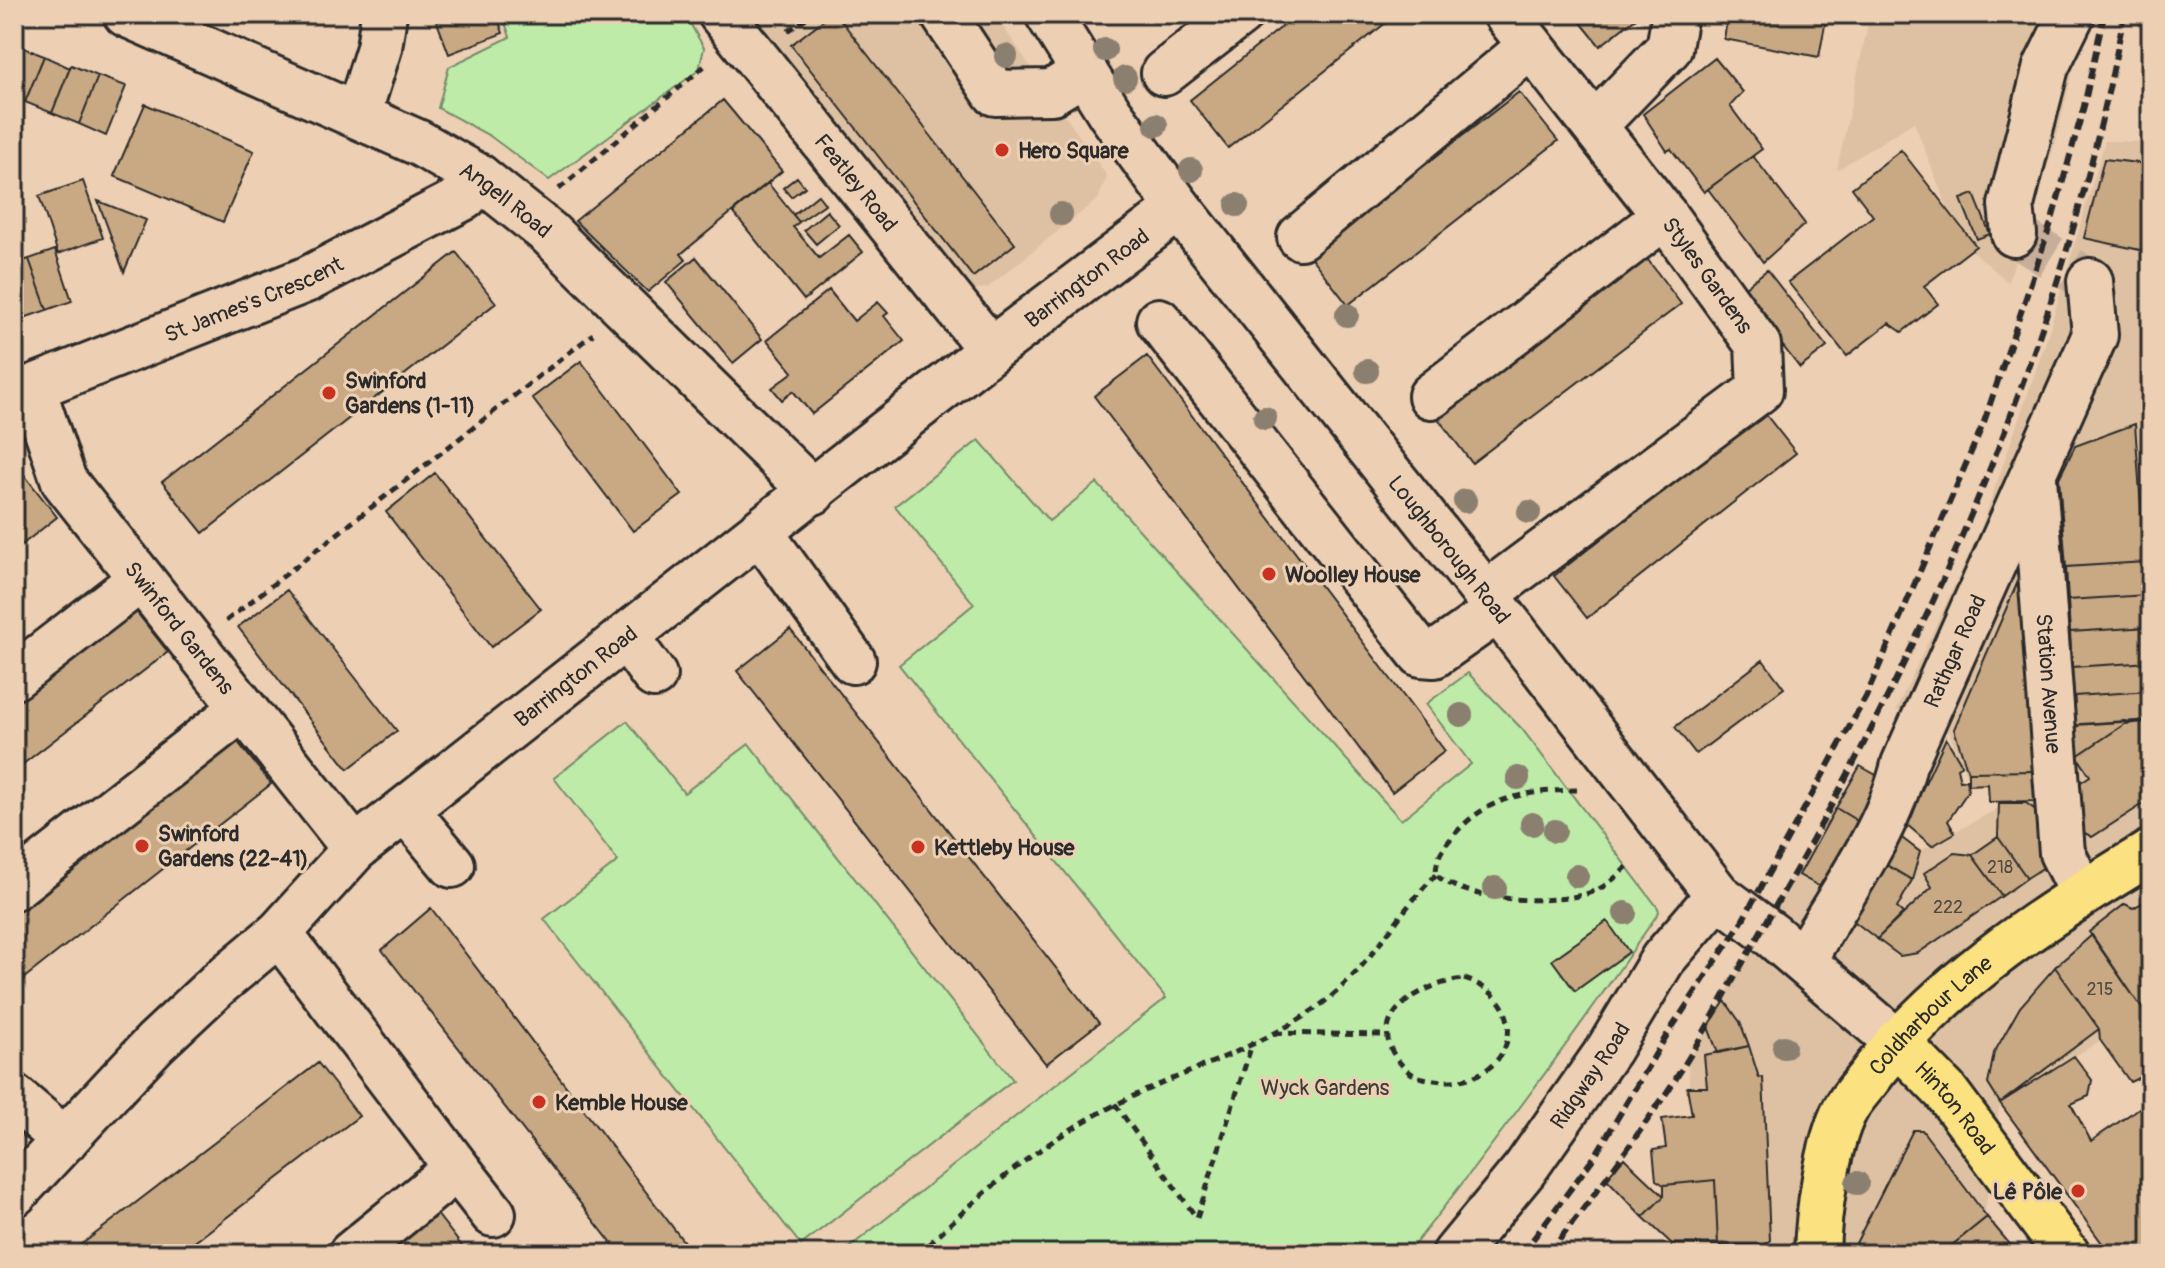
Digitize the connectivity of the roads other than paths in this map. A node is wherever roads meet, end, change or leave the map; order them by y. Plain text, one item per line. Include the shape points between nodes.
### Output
1 (126, 14) edge
2 (384, 14) edge
3 (943, 14) edge
4 (1048, 14) edge
5 (1240, 14) edge
6 (1675, 14) edge
7 (2072, 14) edge
8 (730, 25) edge
9 (1519, 30) edge
10 (1085, 72) junction
11 (1164, 73) dead end
12 (358, 115) junction
13 (1595, 125) junction
14 (479, 177) junction
15 (1179, 208) junction
16 (1665, 216) junction
17 (2014, 234) dead end
18 (1300, 237) dead end
19 (2090, 281) dead end
20 (1159, 321) dead end
21 (991, 350) junction
22 (24, 392) edge
23 (1431, 396) dead end
24 (2034, 470) junction
25 (813, 492) junction
26 (761, 533) junction
27 (141, 579) junction
28 (1492, 602) junction
29 (627, 638) junction
30 (853, 661) dead end
31 (654, 675) dead end
32 (14, 677) edge
33 (243, 708) junction
34 (406, 810) junction
35 (355, 849) junction
36 (2151, 852) edge
37 (452, 865) dead end
38 (14, 887) edge
39 (2082, 893) junction
40 (1718, 895) junction
41 (279, 933) junction
42 (1803, 961) junction
43 (1897, 1042) junction
44 (14, 1097) edge
45 (65, 1140) junction
46 (457, 1168) junction
47 (14, 1194) edge
48 (493, 1214) dead end
49 (351, 1254) edge
50 (1455, 1254) edge
51 (1817, 1254) edge
52 (2067, 1254) edge

1 - 12 street, Angell Road
2 - 12 street
3 - 10 street via 995,93 1052,92
4 - 10 street, Loughborough Road
5 - 11 street
6 - 13 street via 1669,48
7 - 17 street via 2046,67 2011,205
8 - 21 street, Featley Road
9 - 13 street, Styles Gardens
9 - 18 street
10 - 15 street, Loughborough Road
12 - 14 street, Angell Road
13 - 16 street, Styles Gardens
14 - 22 street, St James's Crescent via 465,197 308,279
14 - 25 street, Angell Road via 626,309
15 - 21 street, Barrington Road
15 - 28 street, Loughborough Road
16 - 23 street
16 - 28 street, Styles Gardens via 1758,345 1760,390
19 - 24 street, Rathgar Road via 2095,335
20 - 28 street via 1421,654 1434,655
21 - 25 street, Barrington Road
22 - 27 street, Swinford Gardens via 64,481
24 - 39 street, Station Avenue via 2062,853
24 - 42 street, Rathgar Road via 1896,790
25 - 26 street, Barrington Road
26 - 29 street, Barrington Road
26 - 30 street
27 - 32 street
27 - 33 street, Swinford Gardens
28 - 40 street, Loughborough Road
29 - 31 street
29 - 34 street, Barrington Road
33 - 35 street, Swinford Gardens
33 - 38 street
34 - 35 street, Barrington Road
34 - 37 street
35 - 41 street, Barrington Road
36 - 39 main road, Coldharbour Lane
39 - 43 main road, Coldharbour Lane via 1953,989
40 - 42 street, Loughborough Road
40 - 50 street, Ridgway Road via 1663,959 1609,1049 1525,1169
41 - 45 street, Barrington Road via 155,1043
41 - 46 street
42 - 43 street, Loughborough Road
43 - 51 main road, Coldharbour Lane via 1843,1113 1818,1216
43 - 52 main road, Hinton Road via 1946,1092
44 - 45 street
45 - 47 street, Barrington Road
46 - 48 street
46 - 49 street

